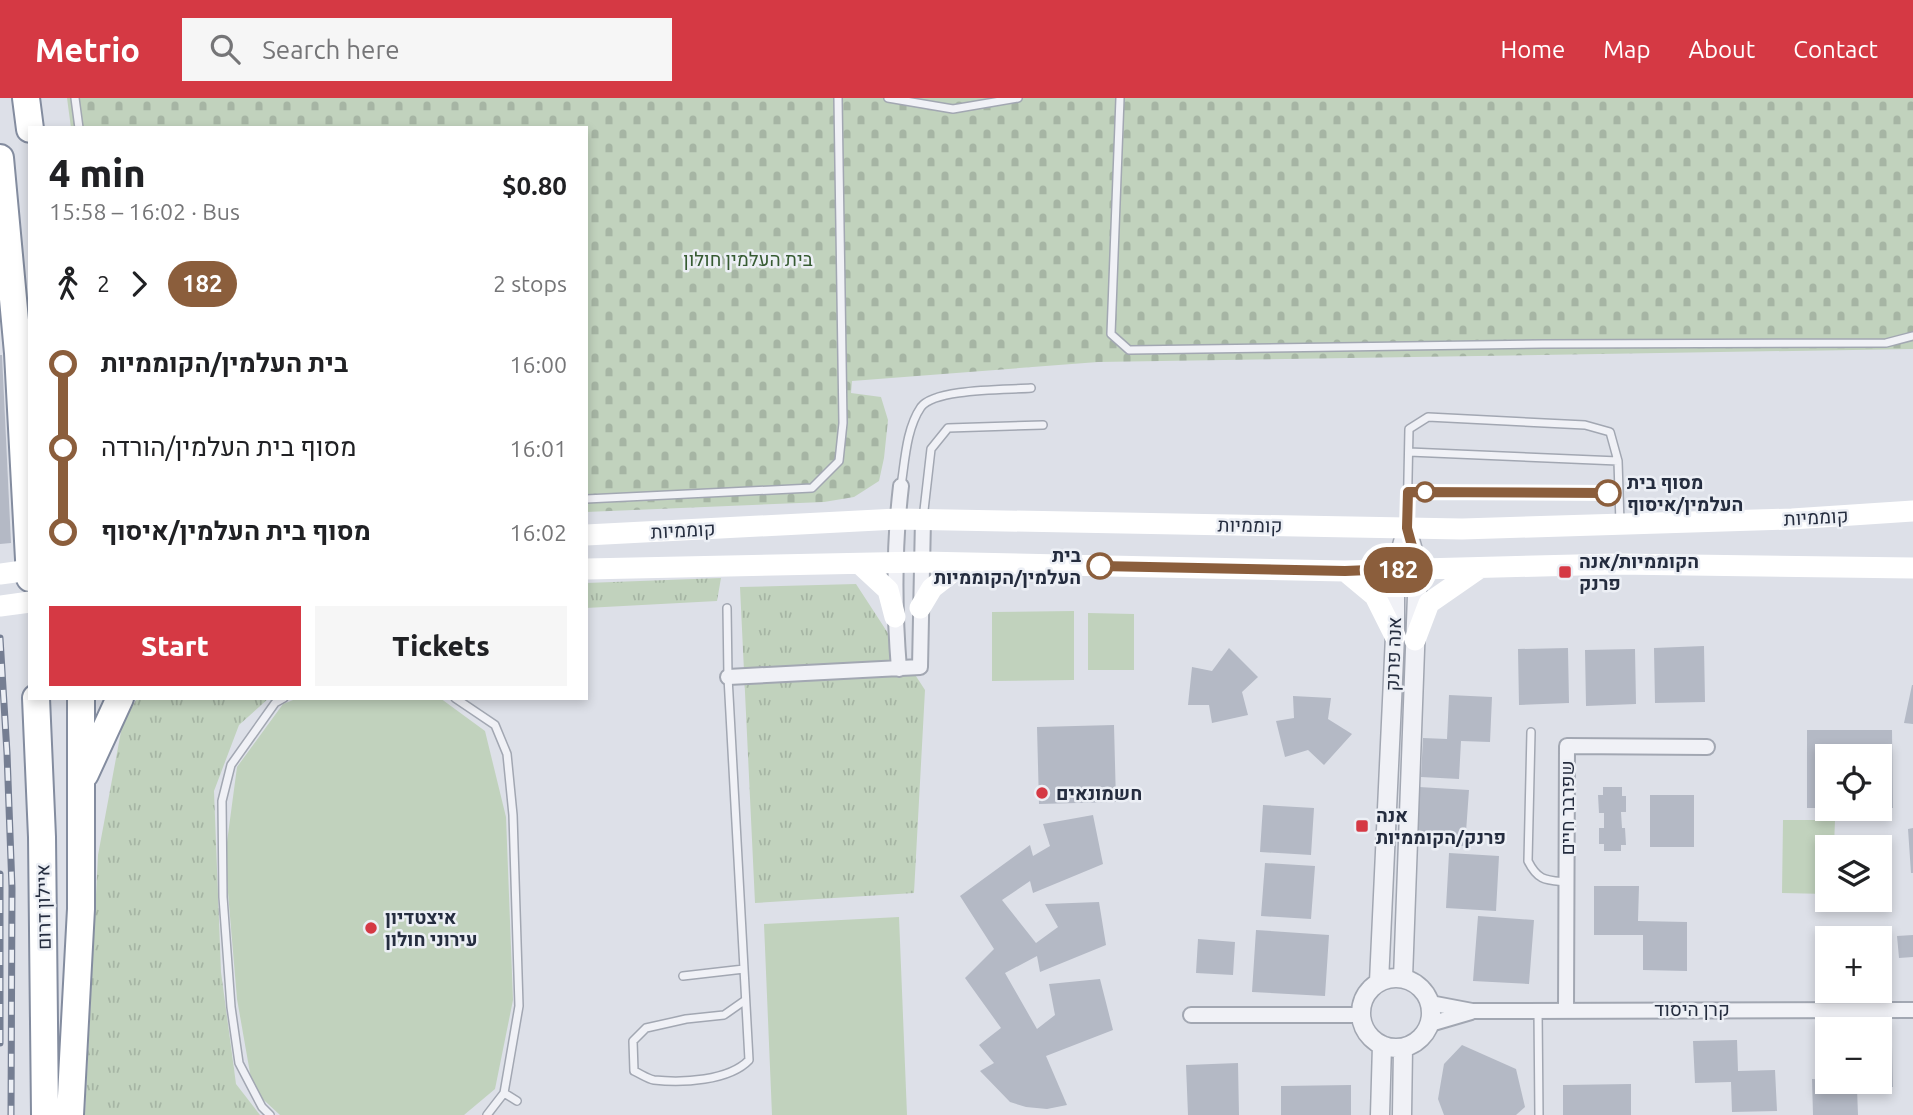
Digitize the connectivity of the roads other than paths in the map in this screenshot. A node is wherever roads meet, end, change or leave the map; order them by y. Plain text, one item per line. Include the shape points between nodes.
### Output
1 (26, 98) edge
2 (75, 98) edge
3 (838, 98) edge
4 (888, 98) edge
5 (1018, 98) edge
6 (1120, 98) edge
7 (30, 126) edge
8 (79, 126) edge
9 (0, 158) edge
10 (1913, 336) edge
11 (1031, 388) dead end
12 (1043, 425) dead end
13 (1409, 452) junction
14 (1618, 461) junction
15 (901, 486) joint
16 (1408, 492) junction
17 (1619, 493) junction
18 (588, 499) edge
19 (1913, 510) edge
20 (897, 519) junction
21 (923, 519) junction
22 (1620, 523) junction
23 (1407, 528) junction
24 (588, 534) edge
25 (28, 540) edge
26 (922, 562) junction
27 (964, 563) junction
28 (897, 564) junction
29 (861, 565) junction
30 (1418, 568) junction
31 (1913, 568) edge
32 (588, 569) edge
33 (1478, 569) junction
34 (28, 570) edge
35 (1395, 570) junction
36 (1345, 571) junction
37 (0, 574) edge
38 (28, 602) edge
39 (0, 606) edge
40 (727, 608) dead end
41 (920, 608) junction
42 (895, 617) junction
43 (1405, 638) junction
44 (899, 669) junction
45 (728, 677) junction
46 (36, 700) edge
47 (81, 700) edge
48 (119, 700) edge
49 (280, 700) edge
50 (458, 700) edge
51 (1531, 732) dead end
52 (1707, 747) dead end
53 (83, 778) junction
54 (1566, 882) junction
55 (744, 969) junction
56 (684, 976) dead end
57 (1403, 978) junction
58 (1379, 982) junction
59 (744, 1002) junction
60 (1430, 1003) junction
61 (1566, 1010) junction
62 (1913, 1010) edge
63 (1472, 1011) junction
64 (1538, 1011) junction
65 (1361, 1015) junction
66 (1191, 1016) dead end
67 (1430, 1024) junction
68 (1381, 1045) junction
69 (1403, 1048) junction
70 (634, 1071) junction
71 (627, 1078) dead end
72 (504, 1093) junction
73 (517, 1101) dead end
74 (45, 1115) edge
75 (70, 1115) edge
76 (270, 1115) edge
77 (487, 1115) edge
78 (1380, 1115) edge
79 (1402, 1115) edge
80 (1539, 1115) edge

1 - 7 highway
2 - 8 lane
3 - 18 lane via 839,461 812,488
4 - 5 lane via 953,109
6 - 10 lane via 1111,334 1129,350 1886,343
9 - 25 highway via 18,353
11 - 15 lane via 943,395 922,405 910,432
12 - 21 lane via 948,428 931,449
13 - 14 lane
13 - 14 lane via 1409,429 1428,417 1585,425 1610,432
13 - 16 lane
14 - 17 lane
15 - 20 street
16 - 17 lane
16 - 23 lane
17 - 22 lane
19 - 22 main road, קוממיות via 1792,519
20 - 21 main road, קוממיות
20 - 24 main road, קוממיות
20 - 28 street
21 - 23 main road, קוממיות
21 - 26 street
22 - 23 main road, קוממיות
23 - 30 street, אנה פרנק
23 - 35 street, אנה פרנק
26 - 27 main road, קוממיות
26 - 28 main road, קוממיות
26 - 41 street
27 - 36 main road, קוממיות
27 - 41 main road via 932,587
28 - 29 main road, קוממיות
28 - 42 street
29 - 32 main road, קוממיות
29 - 42 main road via 888,590
30 - 33 main road, קוממיות
30 - 35 main road, קוממיות
30 - 43 street, אנה פרנק
31 - 33 main road, קוממיות via 1616,564
33 - 43 main road via 1429,603
34 - 37 main road, bridge
35 - 36 main road, קוממיות
35 - 43 street, אנה פרנק
36 - 43 main road via 1375,596
38 - 39 main road
40 - 45 lane
41 - 44 street via 920,667
42 - 44 street
43 - 57 street, אנה פרנק
43 - 58 street, אנה פרנק
44 - 45 street
45 - 55 lane
46 - 74 highway, איילון דרום
47 - 53 highway
48 - 53 highway
49 - 76 lane via 230,765 222,802 225,925 239,1063
50 - 72 lane via 495,725 507,754 519,1006
51 - 54 lane via 1528,861 1543,879
52 - 54 street, שפרבר חיים via 1567,746
53 - 75 highway
54 - 61 street, שפרבר חיים
55 - 56 lane
55 - 59 lane
57 - 58 street
57 - 60 street via 1415,983
58 - 65 street via 1363,1000
59 - 70 lane via 724,1015 646,1028 633,1041
59 - 70 lane via 749,1060 739,1070 702,1080 652,1080
60 - 63 street, קרן היסוד
60 - 67 street
61 - 62 street, קרן היסוד
61 - 64 street, קרן היסוד
63 - 64 street, קרן היסוד
63 - 67 street, קרן היסוד
64 - 80 lane
65 - 66 street
65 - 68 street via 1364,1029
67 - 69 street via 1414,1043
68 - 69 street
68 - 78 street
69 - 79 street
70 - 71 lane
72 - 73 lane
72 - 77 lane

